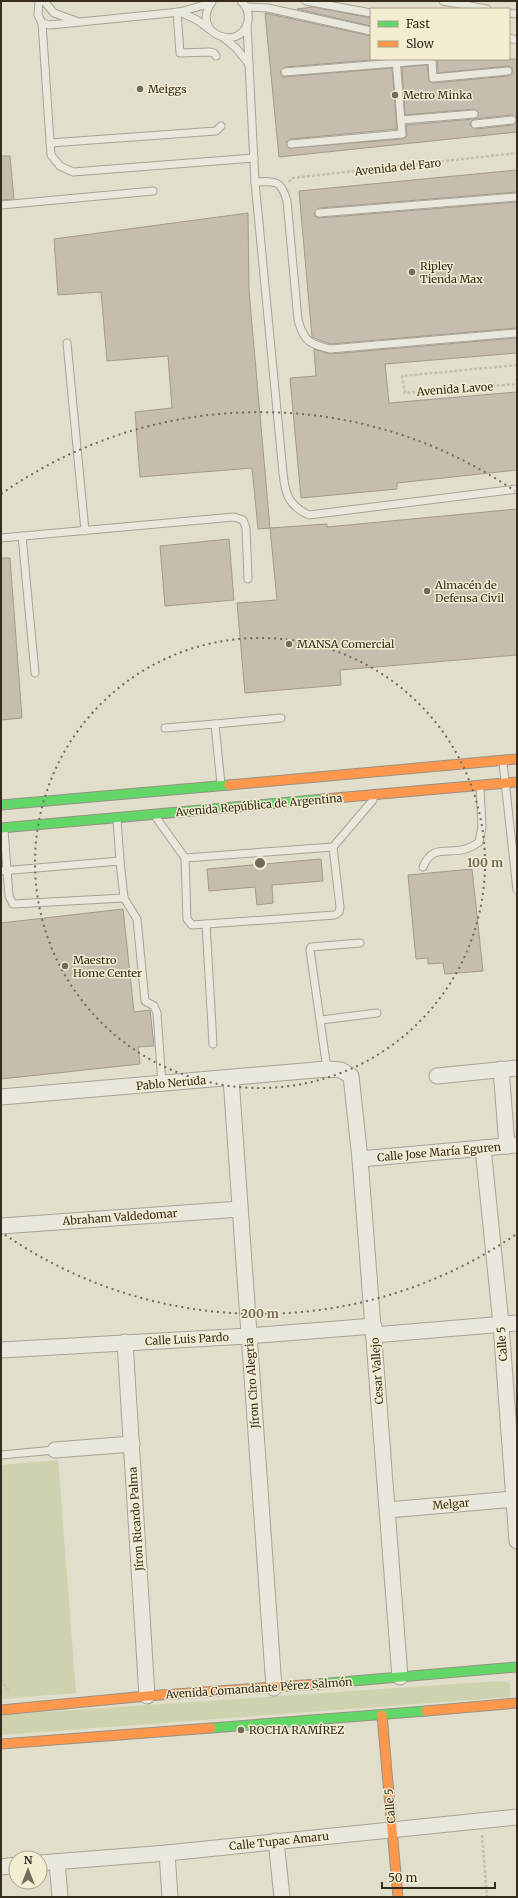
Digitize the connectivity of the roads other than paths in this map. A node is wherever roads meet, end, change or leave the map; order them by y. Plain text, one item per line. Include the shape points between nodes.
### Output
1 (39, 1) edge
2 (44, 1) edge
3 (241, 1) edge
4 (306, 1) edge
5 (443, 1) edge
6 (212, 2) edge
7 (246, 8) junction
8 (482, 8) edge
9 (179, 12) junction
10 (370, 13) edge
11 (78, 22) junction
12 (42, 23) junction
13 (247, 25) junction
14 (212, 31) junction
15 (370, 31) edge
16 (222, 37) junction
17 (216, 56) dead end
18 (396, 61) edge
19 (249, 64) junction
20 (508, 71) dead end
21 (284, 72) dead end
22 (474, 114) dead end
23 (401, 120) junction
24 (512, 120) dead end
25 (475, 124) dead end
26 (221, 126) dead end
27 (50, 143) junction
28 (291, 144) dead end
29 (254, 158) junction
30 (255, 182) junction
31 (153, 191) dead end
32 (517, 197) edge
33 (1, 205) edge
34 (319, 213) dead end
35 (517, 334) edge
36 (67, 343) dead end
37 (517, 490) edge
38 (85, 531) junction
39 (22, 536) junction
40 (1, 538) edge
41 (248, 579) dead end
42 (35, 673) dead end
43 (281, 718) dead end
44 (215, 724) junction
45 (165, 728) dead end
46 (517, 759) edge
47 (503, 761) junction
48 (517, 782) edge
49 (504, 783) junction
50 (480, 785) junction
51 (221, 786) junction
52 (377, 794) junction
53 (1, 805) edge
54 (153, 815) junction
55 (117, 818) junction
56 (2, 828) edge
57 (333, 847) junction
58 (185, 858) junction
59 (120, 861) junction
60 (423, 866) dead end
61 (4, 871) edge
62 (517, 890) edge
63 (124, 898) junction
64 (206, 924) junction
65 (360, 943) dead end
66 (377, 1013) dead end
67 (321, 1020) junction
68 (213, 1044) dead end
69 (517, 1068) edge
70 (501, 1069) junction
71 (334, 1070) junction
72 (437, 1076) dead end
73 (231, 1078) junction
74 (162, 1084) junction
75 (1, 1097) edge
76 (512, 1145) edge
77 (483, 1148) junction
78 (360, 1159) junction
79 (240, 1209) junction
80 (1, 1226) edge
81 (517, 1323) edge
82 (501, 1324) junction
83 (374, 1330) junction
84 (248, 1336) junction
85 (125, 1342) junction
86 (1, 1350) edge
87 (132, 1444) junction
88 (55, 1450) joint
89 (1, 1455) edge
90 (514, 1499) junction
91 (388, 1510) junction
92 (517, 1541) edge
93 (517, 1667) edge
94 (400, 1677) junction
95 (274, 1688) junction
96 (147, 1696) junction
97 (517, 1703) edge
98 (1, 1710) edge
99 (382, 1715) junction
100 (1, 1744) edge
101 (517, 1817) edge
102 (392, 1829) junction
103 (276, 1841) junction
104 (167, 1853) junction
105 (57, 1862) junction
106 (48, 1863) edge
107 (60, 1897) edge
108 (170, 1897) edge
109 (282, 1897) edge
110 (398, 1897) edge

1 - 12 lane via 38,15
2 - 11 lane via 54,13
3 - 7 lane
4 - 10 lane
5 - 8 lane
6 - 9 lane
6 - 14 lane via 206,14 208,26
7 - 13 lane
7 - 15 lane via 268,8
9 - 11 lane
9 - 14 lane via 197,20
9 - 17 lane via 180,53 210,52
11 - 12 lane via 50,25
12 - 27 lane
13 - 16 lane via 234,37
13 - 19 lane
14 - 16 lane
16 - 19 lane via 236,48
18 - 20 lane via 432,60 433,78
18 - 21 lane
18 - 23 lane
19 - 29 lane
22 - 23 lane
23 - 28 lane via 402,134
24 - 25 lane
26 - 27 lane via 216,131
27 - 29 lane via 51,154 60,166 73,172
29 - 30 lane
30 - 35 lane via 277,183 284,189 298,320 302,335 313,345 330,349
30 - 37 lane via 282,473 291,502 298,510 309,515
31 - 33 lane
32 - 34 lane
36 - 38 lane
38 - 39 lane
38 - 41 lane via 234,517 243,520 246,528
39 - 40 lane
39 - 42 lane
43 - 44 lane
44 - 45 lane
44 - 51 lane
46 - 47 main road, Avenida República de Argentina
47 - 49 lane
47 - 51 main road, Avenida República de Argentina
48 - 49 main road, Avenida República de Argentina
49 - 50 main road, Avenida República de Argentina
49 - 62 lane
50 - 52 main road, Avenida República de Argentina
50 - 60 lane via 482,827 479,842 468,849 435,852 426,857
51 - 53 main road, Avenida República de Argentina
52 - 54 main road, Avenida República de Argentina
52 - 57 lane
54 - 55 main road, Avenida República de Argentina
54 - 58 lane
55 - 56 main road, Avenida República de Argentina
55 - 59 lane
56 - 61 lane
57 - 58 lane
57 - 64 lane via 340,907 335,915
58 - 64 lane via 187,919 192,925
59 - 61 lane
59 - 63 lane
61 - 63 lane via 13,904
63 - 74 lane via 137,919 145,1001 154,1006 157,1013
64 - 68 lane
65 - 67 lane via 311,947
66 - 67 lane
67 - 71 lane
69 - 70 street
70 - 72 street
70 - 76 street
71 - 73 street, Pablo Neruda
71 - 78 street, Cesar Vallejo via 351,1076
73 - 74 street, Pablo Neruda
73 - 79 street, Jíron Ciro Alegria
74 - 75 street, Pablo Neruda
76 - 77 street, Calle Jose María Eguren
77 - 78 street, Calle Jose María Eguren
77 - 82 street, Calle 5
78 - 83 street, Cesar Vallejo
79 - 80 street, Abraham Valdedomar
79 - 84 street, Jíron Ciro Alegria
81 - 82 street, Calle Luis Pardo
82 - 83 street, Calle Luis Pardo
82 - 90 street, Calle 5
83 - 84 street, Calle Luis Pardo
83 - 91 street, Cesar Vallejo
84 - 85 street, Calle Luis Pardo
84 - 95 street, Jíron Ciro Alegria
85 - 86 street, Calle Luis Pardo
85 - 87 street, Jíron Ricardo Palma
87 - 88 street
87 - 96 street, Jíron Ricardo Palma
88 - 89 lane
90 - 91 street, Melgar
90 - 92 street, Calle 5
91 - 94 street, Cesar Vallejo
93 - 94 main road, Avenida Comandante Pérez Salmón
94 - 95 main road, Avenida Comandante Pérez Salmón
95 - 96 main road, Avenida Comandante Pérez Salmón
96 - 98 main road, Avenida Comandante Pérez Salmón
97 - 99 main road
99 - 100 main road
99 - 102 main road, Calle 5
101 - 102 street, Calle Tupac Amaru
102 - 103 street, Calle Tupac Amaru
102 - 110 main road, Calle 5
103 - 104 street, Calle Tupac Amaru
103 - 109 street
104 - 105 street, Calle Tupac Amaru
104 - 108 street
105 - 106 street, Calle Tupac Amaru
105 - 107 street

